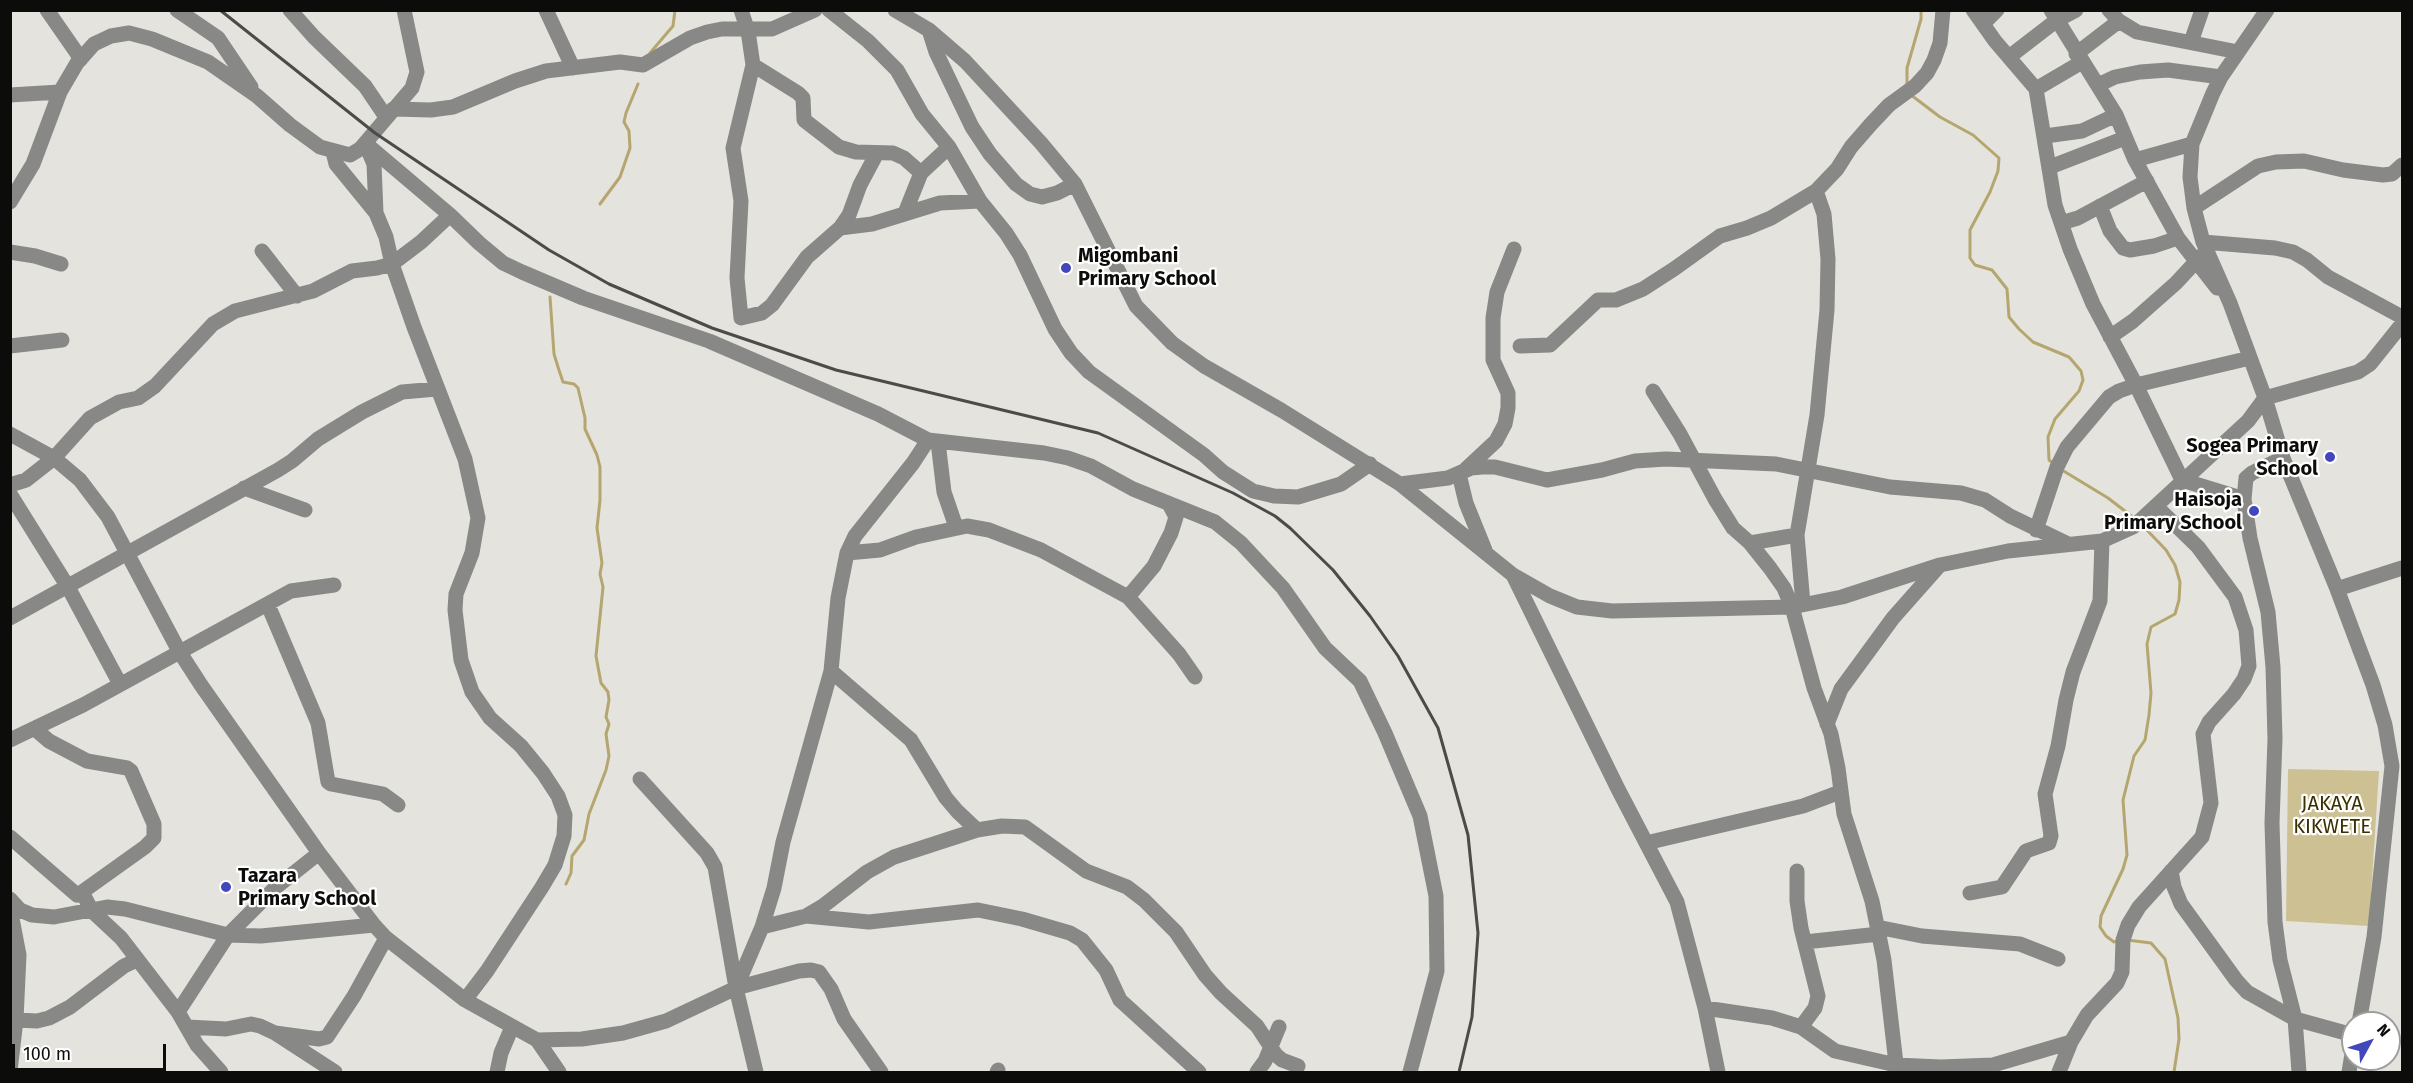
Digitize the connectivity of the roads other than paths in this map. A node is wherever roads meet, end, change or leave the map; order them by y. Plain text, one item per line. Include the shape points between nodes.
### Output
1 (47, 10) edge
2 (177, 10) edge
3 (290, 10) edge
4 (404, 10) edge
5 (546, 10) edge
6 (741, 10) edge
7 (815, 10) edge
8 (829, 10) edge
9 (895, 10) edge
10 (1943, 10) edge
11 (1973, 10) edge
12 (1997, 10) edge
13 (2076, 10) edge
14 (2202, 10) edge
15 (2267, 10) edge
16 (2054, 15) edge
17 (2114, 16) edge
18 (1983, 24) junction
19 (929, 30) junction
20 (748, 31) junction
21 (2191, 42) junction
22 (2238, 52) junction
23 (2009, 57) junction
24 (2079, 58) junction
25 (81, 59) junction
26 (753, 65) junction
27 (573, 68) junction
28 (2220, 78) junction
29 (2098, 85) junction
30 (2036, 89) junction
31 (60, 92) junction
32 (10, 95) edge
33 (258, 96) junction
34 (390, 113) junction
35 (2116, 115) junction
36 (2044, 136) junction
37 (2125, 138) junction
38 (365, 143) junction
39 (2192, 144) junction
40 (948, 147) junction
41 (333, 152) junction
42 (877, 153) junction
43 (2135, 160) junction
44 (2403, 165) edge
45 (2050, 167) junction
46 (921, 173) junction
47 (2146, 181) junction
48 (1075, 184) junction
49 (1816, 191) junction
50 (981, 201) junction
51 (10, 202) edge
52 (2100, 206) junction
53 (2194, 208) junction
54 (376, 213) junction
55 (905, 213) junction
56 (450, 215) junction
57 (2061, 223) junction
58 (840, 228) junction
59 (2178, 237) junction
60 (1514, 249) dead end
61 (262, 251) dead end
62 (2202, 251) junction
63 (10, 252) edge
64 (61, 264) dead end
65 (392, 264) junction
66 (297, 296) junction
67 (2403, 317) edge
68 (2403, 324) edge
69 (2110, 337) junction
70 (62, 340) dead end
71 (10, 346) edge
72 (1520, 346) dead end
73 (2250, 358) junction
74 (2136, 385) junction
75 (437, 389) junction
76 (1653, 392) dead end
77 (2265, 398) junction
78 (10, 434) edge
79 (933, 441) junction
80 (54, 458) junction
81 (2283, 458) junction
82 (1693, 460) junction
83 (1370, 464) junction
84 (1807, 470) junction
85 (1461, 473) junction
86 (2182, 480) junction
87 (1400, 484) junction
88 (10, 485) edge
89 (244, 488) junction
90 (10, 494) edge
91 (2244, 499) junction
92 (1169, 504) junction
93 (2156, 506) junction
94 (305, 510) dead end
95 (956, 527) junction
96 (2036, 530) junction
97 (1797, 535) junction
98 (2102, 541) junction
99 (1750, 543) junction
100 (2068, 544) junction
101 (847, 553) junction
102 (1486, 553) junction
103 (128, 555) junction
104 (1940, 566) junction
105 (2403, 568) edge
106 (1513, 575) junction
107 (334, 585) dead end
108 (68, 587) junction
109 (2337, 589) junction
110 (1128, 597) junction
111 (268, 605) junction
112 (1797, 606) junction
113 (10, 618) edge
114 (179, 651) junction
115 (831, 671) junction
116 (1195, 677) dead end
117 (120, 684) junction
118 (1827, 724) junction
119 (35, 729) junction
120 (10, 740) edge
121 (640, 778) dead end
122 (1840, 792) junction
123 (398, 806) dead end
124 (977, 830) junction
125 (10, 837) edge
126 (1646, 843) junction
127 (319, 853) junction
128 (1797, 871) dead end
129 (2172, 872) junction
130 (82, 892) junction
131 (1970, 893) dead end
132 (10, 900) edge
133 (10, 908) edge
134 (92, 910) junction
135 (806, 916) junction
136 (374, 925) junction
137 (762, 927) junction
138 (1878, 931) junction
139 (228, 935) junction
140 (386, 938) junction
141 (1805, 942) junction
142 (2058, 959) dead end
143 (137, 960) junction
144 (736, 988) junction
145 (465, 1000) junction
146 (1705, 1008) junction
147 (2361, 1011) edge
148 (178, 1012) junction
149 (2295, 1019) junction
150 (16, 1020) junction
151 (187, 1027) junction
152 (512, 1027) junction
153 (1279, 1027) dead end
154 (1801, 1028) junction
155 (2341, 1032) edge
156 (275, 1033) junction
157 (537, 1040) junction
158 (2071, 1042) junction
159 (1271, 1047) junction
160 (1186, 1066) edge
161 (1298, 1066) dead end
162 (1897, 1069) edge
163 (10, 1071) edge
164 (556, 1071) edge
165 (221, 1072) edge
166 (335, 1072) edge
167 (497, 1072) edge
168 (756, 1072) edge
169 (881, 1072) edge
170 (1199, 1072) edge
171 (1257, 1072) edge
172 (1410, 1072) edge
173 (1718, 1072) edge
174 (2059, 1072) edge
175 (2299, 1072) edge

1 - 25 street
2 - 33 street via 218,38
3 - 34 street
4 - 34 street via 417,72 412,88
5 - 27 street
6 - 20 street
7 - 20 street via 772,29
8 - 40 street via 885,56
9 - 19 street
10 - 49 street via 1940,43 1927,73 1871,123
11 - 18 street
12 - 18 street
13 - 16 street
14 - 21 street
15 - 22 street
16 - 23 street
16 - 24 street
17 - 21 street via 2137,32
17 - 24 street
18 - 23 street
19 - 48 street via 1000,98
19 - 48 street via 972,127 1016,184 1042,197
20 - 26 street
20 - 27 street via 707,32 643,65 620,62
21 - 22 street
22 - 28 street
23 - 30 street
24 - 29 street
24 - 30 street
25 - 31 street
25 - 33 street via 94,44 129,33 208,62
26 - 42 street via 798,93 803,98 804,120 838,147
26 - 58 street via 733,148 741,201 737,278 741,318 762,313 772,305 807,257
27 - 34 street via 515,81 453,107
28 - 29 street via 2168,70 2115,77
28 - 39 street
29 - 35 street
30 - 36 street
31 - 32 street
31 - 51 street via 33,164
33 - 41 street via 298,132
34 - 38 street
35 - 36 street via 2082,131
35 - 37 street
36 - 45 street
37 - 43 street
37 - 45 street
38 - 41 street via 350,155
38 - 54 street via 374,164
38 - 56 street
39 - 43 street
39 - 53 street via 2190,177
40 - 46 street
40 - 50 street
41 - 54 street via 336,164
42 - 46 street via 893,153
42 - 58 street
43 - 47 street
44 - 53 street via 2383,176 2304,161 2276,162 2258,166
45 - 57 street
46 - 55 street
47 - 52 street
47 - 59 street
48 - 83 street via 1136,306 1172,343
49 - 72 street via 1771,218 1720,236 1643,289 1616,300 1598,300 1550,345
49 - 84 street via 1824,214 1827,310 1817,415
50 - 55 street via 940,203
50 - 83 street via 1020,255 1071,353 1089,372 1238,482 1253,491 1298,497 1341,484
52 - 57 street
52 - 59 street via 2109,231 2123,248 2154,246
53 - 62 street
54 - 65 street
55 - 58 street via 872,224
56 - 65 street
56 - 79 street via 503,263 522,272 583,298 709,341
57 - 69 street
59 - 62 street
60 - 85 street via 1497,292 1492,318 1493,360 1508,393 1506,416 1497,441
61 - 66 street
62 - 67 street via 2293,252 2328,277
62 - 69 street via 2176,283
62 - 73 street via 2230,303
63 - 64 street
65 - 66 street via 352,271
65 - 75 street
66 - 80 street via 235,311 213,324 155,386 138,398 119,402 90,418
68 - 77 street via 2370,364 2358,372
69 - 74 street
70 - 71 street
73 - 74 street
73 - 77 street
74 - 86 street
74 - 96 street via 2109,398 2067,447
75 - 89 street via 402,392 362,412 318,439 292,461
75 - 145 street via 465,459 477,518 472,553 456,594 461,660 481,708 543,773 565,815 564,836 547,880
76 - 82 street
77 - 81 street
77 - 86 street via 2248,421
78 - 80 street
79 - 92 street via 1068,458
79 - 95 street
79 - 101 street via 855,536
80 - 88 street via 26,480
80 - 103 street via 80,480 108,517
81 - 91 street via 2246,478
81 - 109 street
82 - 84 street via 1776,464
82 - 85 street via 1635,461 1547,480 1495,467
82 - 99 street via 1733,528
83 - 87 street
84 - 96 street via 1890,487 1961,493 1985,500
84 - 97 street
85 - 87 street
85 - 102 street via 1466,503
86 - 91 street
86 - 93 street
87 - 102 street
89 - 94 street
89 - 103 street
90 - 108 street
91 - 149 street via 2268,612 2275,739 2275,922
92 - 110 street via 1176,517 1171,533 1154,566
92 - 172 street via 1215,522 1241,543 1283,588 1325,648 1365,688 1408,786 1420,816 1436,896 1438,936 1437,971
93 - 98 street via 2133,527
93 - 129 street via 2198,547 2235,597 2249,652 2244,679 2209,722 2204,734 2211,803 2202,837
95 - 101 street via 880,550
95 - 110 street via 976,526 1041,550
96 - 100 street
97 - 99 street
97 - 112 street
98 - 100 street
98 - 131 street via 2100,601 2073,672 2045,794 2049,843 2026,851 2002,887
99 - 112 street
100 - 104 street via 2008,551
101 - 115 street
102 - 106 street
103 - 108 street
103 - 114 street
104 - 112 street via 1842,597
104 - 118 street via 1893,618 1841,689
105 - 109 street
106 - 112 street via 1577,607
106 - 126 street
107 - 111 street via 291,591
108 - 113 street
108 - 117 street
109 - 147 street via 2373,685 2392,766 2374,937
110 - 116 street
111 - 114 street
111 - 123 street via 318,723 327,782 383,794
112 - 118 street via 1814,688
114 - 117 street
114 - 127 street
115 - 124 street via 911,740 946,798
115 - 137 street
117 - 119 street
118 - 122 street
119 - 120 street
119 - 130 street via 87,761 131,771 154,824 154,838 145,847
121 - 144 street via 715,867
122 - 126 street via 1803,806
122 - 138 street
124 - 135 street via 894,857
124 - 159 street via 1024,827 1086,871 1127,887 1176,932 1206,975 1257,1026
125 - 130 street via 77,895
126 - 146 street via 1677,902
127 - 136 street
127 - 139 street via 275,888
128 - 141 street via 1797,901
129 - 149 street via 2181,904 2236,980 2247,992
129 - 158 street via 2139,907 2128,925 2117,983 2087,1015
130 - 134 street
132 - 134 street via 32,915 54,917
133 - 150 street via 19,956
134 - 139 street via 126,909
134 - 143 street
135 - 137 street
135 - 160 street via 869,922 978,910 1070,933 1082,940 1106,970 1120,1000
136 - 139 street via 261,936
136 - 140 street
137 - 144 street
138 - 141 street
138 - 142 street via 2020,944
138 - 162 street
139 - 148 street
140 - 145 street
140 - 156 street via 327,1037
141 - 154 street via 1818,996
143 - 148 street
143 - 150 street via 49,1018
144 - 157 street via 666,1021 623,1033
144 - 168 street
144 - 169 street via 799,970 819,972 844,1019
145 - 152 street
146 - 154 street via 1772,1018
146 - 173 street
148 - 151 street
149 - 155 street
149 - 175 street
150 - 163 street
151 - 156 street via 226,1029 251,1024
151 - 165 street
152 - 157 street
152 - 167 street
153 - 159 street
154 - 162 street via 1835,1051
156 - 166 street
157 - 164 street
158 - 162 street via 1993,1065
158 - 174 street
159 - 161 street via 1282,1060
159 - 171 street
160 - 170 street

